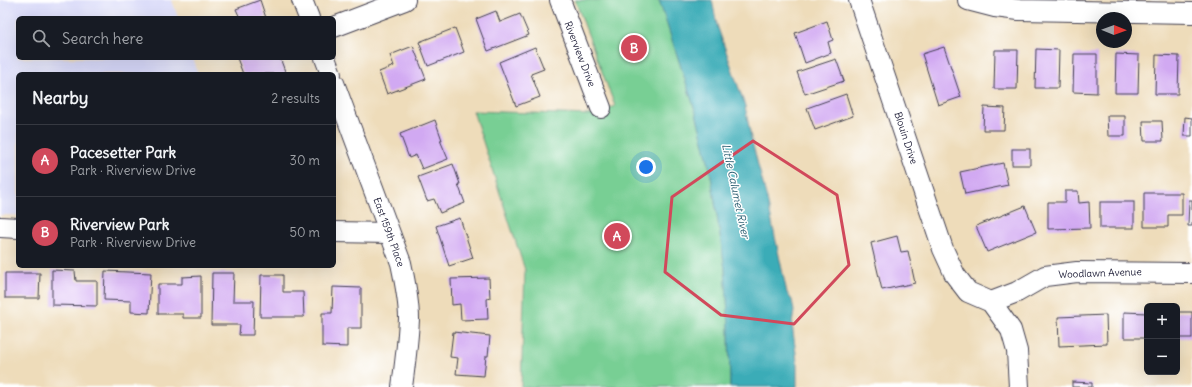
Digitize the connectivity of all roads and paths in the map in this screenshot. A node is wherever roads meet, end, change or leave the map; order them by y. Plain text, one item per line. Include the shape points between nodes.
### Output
1 (302, 0) edge
2 (405, 0) edge
3 (560, 0) edge
4 (968, 0) edge
5 (863, 1) edge
6 (1192, 13) edge
7 (308, 16) edge
8 (336, 26) edge
9 (326, 60) edge
10 (329, 72) edge
11 (336, 89) edge
12 (601, 108) dead end
13 (0, 227) edge
14 (16, 228) edge
15 (336, 232) edge
16 (389, 233) junction
17 (1192, 273) edge
18 (991, 302) junction
19 (402, 387) edge
20 (1019, 387) edge

1 - 7 street
2 - 8 street
3 - 12 street, Riverview Drive
4 - 6 street via 1019,10
5 - 18 street, Blouin Drive via 943,250 955,275 968,292
9 - 10 street
11 - 16 street, East 159th Place
13 - 14 street
15 - 16 street
16 - 19 street, East 159th Place via 401,263 407,290 409,318
17 - 18 street, Woodlawn Avenue via 1077,272 1045,276
18 - 20 street via 1011,330 1017,351

